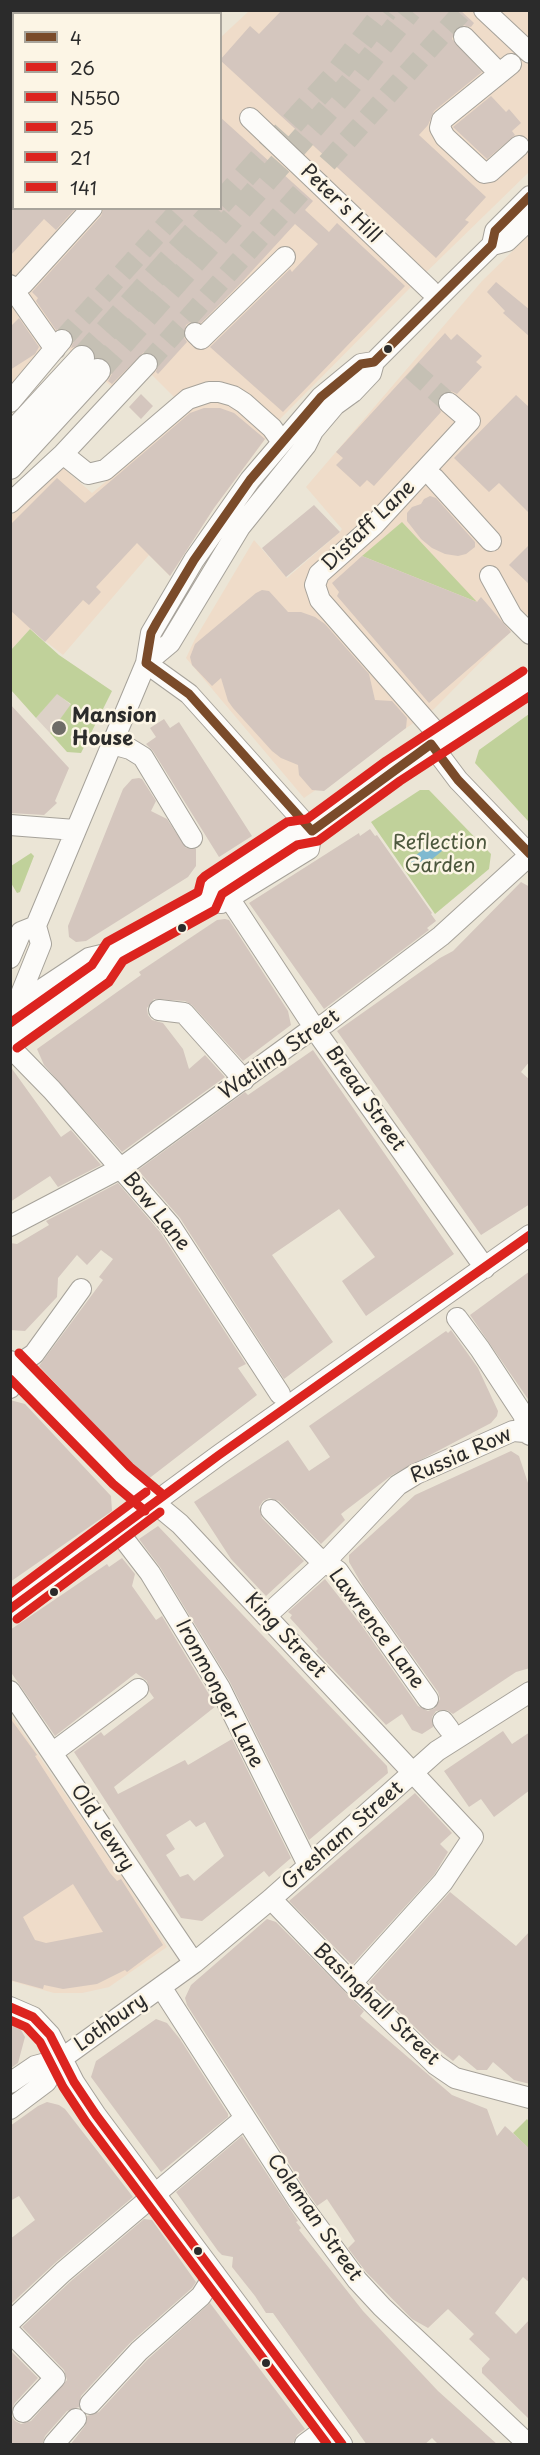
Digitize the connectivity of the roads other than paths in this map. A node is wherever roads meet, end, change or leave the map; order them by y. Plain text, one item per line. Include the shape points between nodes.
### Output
1 (484, 10) edge
2 (464, 36) dead end
3 (530, 53) edge
4 (250, 118) dead end
5 (519, 146) dead end
6 (530, 196) edge
7 (90, 210) edge
8 (530, 219) edge
9 (492, 245) junction
10 (285, 257) dead end
11 (13, 288) edge
12 (430, 290) dead end
13 (195, 333) dead end
14 (374, 362) junction
15 (147, 364) tunnel mouth
16 (10, 402) edge
17 (449, 403) tunnel mouth
18 (10, 436) edge
19 (282, 442) junction
20 (63, 454) junction
21 (10, 467) edge
22 (434, 478) dead end
23 (10, 503) edge
24 (491, 541) dead end
25 (490, 576) dead end
26 (527, 626) edge
27 (146, 663) junction
28 (530, 681) edge
29 (436, 741) junction
30 (112, 744) junction
31 (12, 830) edge
32 (75, 830) junction
33 (312, 831) junction
34 (192, 838) dead end
35 (530, 855) edge
36 (229, 898) junction
37 (208, 900) junction
38 (36, 926) junction
39 (114, 952) junction
40 (10, 958) edge
41 (159, 1010) dead end
42 (12, 1013) edge
43 (315, 1029) junction
44 (10, 1038) edge
45 (10, 1047) edge
46 (244, 1080) junction
47 (121, 1168) junction
48 (10, 1226) edge
49 (529, 1238) edge
50 (484, 1268) junction
51 (81, 1289) dead end
52 (457, 1318) dead end
53 (14, 1374) edge
54 (280, 1394) dead end
55 (527, 1434) edge
56 (153, 1502) junction
57 (272, 1510) dead end
58 (117, 1530) junction
59 (325, 1562) junction
60 (10, 1609) edge
61 (266, 1616) junction
62 (138, 1689) dead end
63 (10, 1691) edge
64 (530, 1692) edge
65 (424, 1693) dead end
66 (52, 1753) junction
67 (414, 1773) junction
68 (308, 1865) junction
69 (271, 1899) junction
70 (195, 1963) junction
71 (352, 1983) junction
72 (161, 1987) junction
73 (10, 2007) edge
74 (61, 2058) junction
75 (10, 2083) edge
76 (530, 2098) edge
77 (10, 2109) edge
78 (245, 2118) junction
79 (156, 2196) junction
80 (215, 2274) junction
81 (10, 2322) edge
82 (10, 2332) edge
83 (90, 2404) dead end
84 (23, 2412) dead end
85 (76, 2419) dead end
86 (328, 2427) junction
87 (54, 2445) edge
88 (304, 2445) edge
89 (342, 2445) edge
90 (528, 2445) edge

1 - 3 street
2 - 5 street via 505,69 442,120 440,128 484,173
4 - 12 street, Peter's Hill
6 - 9 street via 495,231
7 - 11 street via 51,254
8 - 9 street via 507,241
9 - 14 street
10 - 13 street via 201,339
11 - 16 street via 59,344
14 - 19 street via 361,364 321,397
14 - 27 street via 371,373 335,405 240,527 170,643
15 - 20 street
17 - 29 street, Distaff Lane via 470,421 374,525 319,574 315,585 320,600
18 - 21 main road via 90,364
19 - 20 street via 244,403 233,396 209,392 188,399 105,470 88,474
19 - 27 street via 194,560 151,633
20 - 23 street
22 - 24 street
25 - 26 street via 512,616
27 - 30 street
27 - 33 street via 189,694
28 - 29 street
29 - 33 street
29 - 35 street via 458,780
30 - 32 street
30 - 34 street via 143,757
31 - 32 street
32 - 38 street
33 - 36 street via 309,849
33 - 37 street via 293,833 212,886
35 - 43 street, Watling Street via 441,936
36 - 37 street via 221,903
36 - 43 street, Bread Street
37 - 39 street
38 - 40 street via 21,932
38 - 42 street via 41,944
39 - 42 street via 89,958
39 - 44 street via 101,973
41 - 46 street via 184,1013
43 - 46 street, Watling Street
43 - 50 street, Bread Street
45 - 47 street, Bow Lane
46 - 47 street, Watling Street
47 - 48 street, Watling Street
47 - 54 street, Bow Lane via 170,1225
49 - 50 street
50 - 56 street
51 - 53 street
52 - 55 street via 524,1416
53 - 56 street, King Street
55 - 59 street, Russia Row via 513,1431 398,1485
56 - 58 street
56 - 61 street, King Street via 180,1524
57 - 59 street, Lawrence Lane
58 - 60 street
58 - 68 street, Ironmonger Lane via 150,1573 220,1688
59 - 61 street, Russia Row
59 - 65 street, Lawrence Lane via 338,1571
61 - 67 street, King Street
62 - 66 street
63 - 66 street, Old Jewry
64 - 67 street, Gresham Street via 437,1751
66 - 70 street, Old Jewry
67 - 68 street, Gresham Street
67 - 71 street, King Street via 473,1837 448,1876
68 - 69 street, Gresham Street
69 - 70 street, Gresham Street
69 - 71 street, Basinghall Street
70 - 72 street, Gresham Street
71 - 76 street, Basinghall Street via 436,2065 455,2078
72 - 74 street, Lothbury
72 - 78 street, Coleman Street
73 - 74 street via 33,2017 50,2035
74 - 75 street, Lothbury via 35,2066
74 - 77 street, Lothbury via 46,2082
74 - 79 street via 85,2100
78 - 79 street
78 - 90 street, Coleman Street via 298,2200 357,2280
79 - 80 street
79 - 81 street via 63,2272
80 - 83 street via 201,2296 139,2351
80 - 86 street
82 - 84 street via 55,2378
85 - 87 street
86 - 88 street
86 - 89 street

